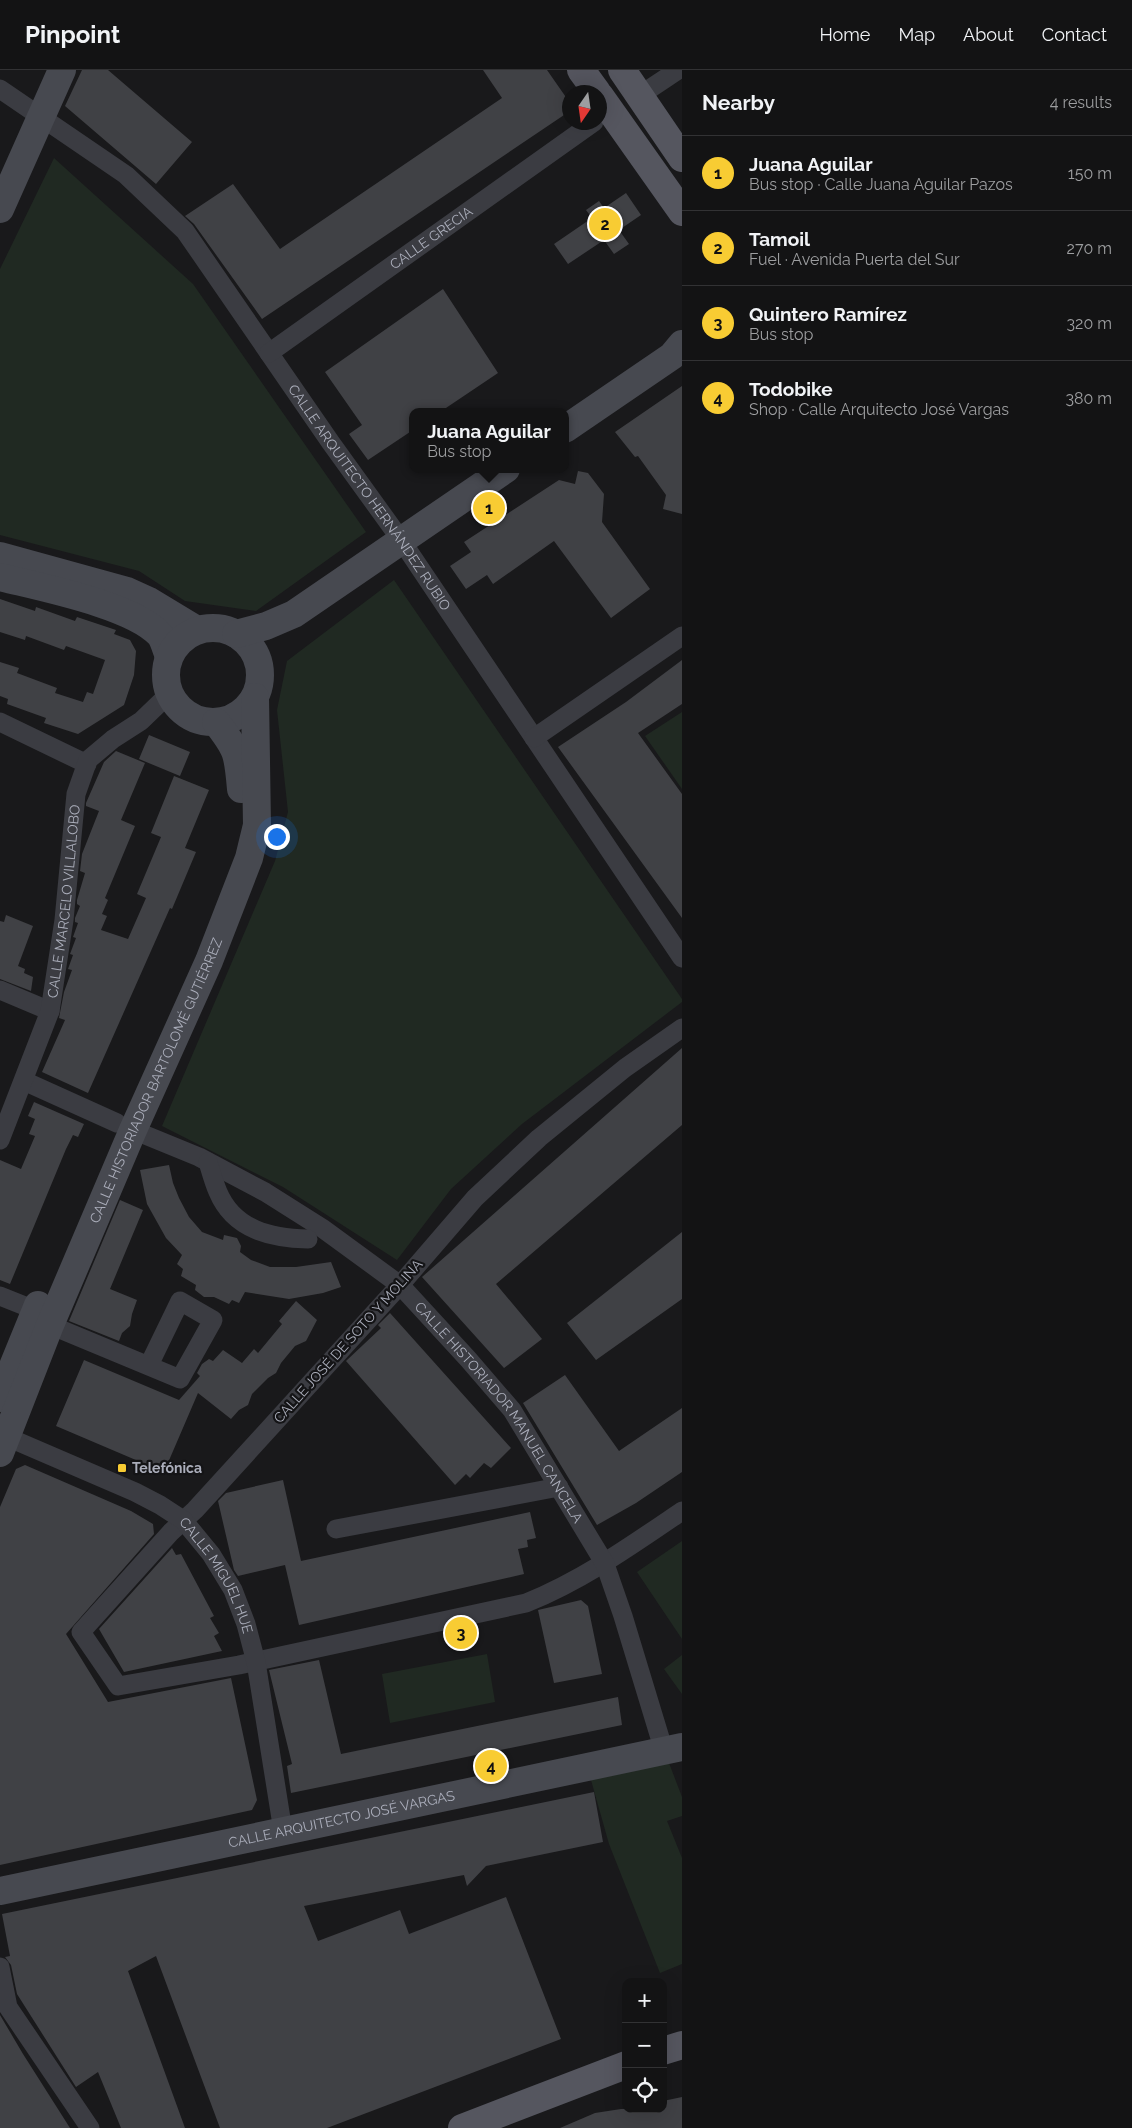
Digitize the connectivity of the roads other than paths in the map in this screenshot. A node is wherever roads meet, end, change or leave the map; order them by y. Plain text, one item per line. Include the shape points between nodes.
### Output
1 (62, 70) edge
2 (581, 70) edge
3 (622, 70) edge
4 (678, 70) edge
5 (588, 85) edge
6 (0, 89) edge
7 (639, 96) junction
8 (41, 116) junction
9 (607, 117) edge
10 (570, 130) edge
11 (682, 158) edge
12 (0, 209) edge
13 (682, 212) edge
14 (679, 351) edge
15 (269, 354) junction
16 (569, 426) edge
17 (500, 473) edge
18 (401, 540) junction
19 (0, 556) edge
20 (0, 577) edge
21 (294, 614) junction
22 (198, 630) junction
23 (236, 634) junction
24 (682, 636) edge
25 (169, 656) junction
26 (260, 671) junction
27 (169, 694) junction
28 (254, 698) junction
29 (0, 722) edge
30 (216, 722) junction
31 (534, 738) junction
32 (87, 764) junction
33 (682, 958) edge
34 (0, 990) edge
35 (50, 1011) junction
36 (682, 1028) edge
37 (24, 1081) junction
38 (125, 1126) junction
39 (0, 1140) edge
40 (208, 1162) junction
41 (308, 1239) dead end
42 (400, 1285) junction
43 (0, 1296) edge
44 (42, 1318) junction
45 (149, 1365) dead end
46 (0, 1398) edge
47 (2, 1441) edge
48 (559, 1486) junction
49 (682, 1511) edge
50 (183, 1520) junction
51 (336, 1529) dead end
52 (605, 1564) junction
53 (256, 1662) junction
54 (673, 1749) edge
55 (283, 1832) junction
56 (0, 1891) edge
57 (0, 1967) edge
58 (682, 2045) edge
59 (667, 2050) edge
60 (622, 2067) edge
61 (90, 2128) edge
62 (462, 2128) edge

1 - 8 street
2 - 5 main road
3 - 7 main road
4 - 7 street
6 - 8 street, CALLE ARQUITECTO HERNÁNDEZ RUBIO
7 - 11 main road
8 - 12 street
8 - 15 street, CALLE ARQUITECTO HERNÁNDEZ RUBIO via 126,175 185,230
9 - 13 main road
10 - 15 street, CALLE GRECIA
14 - 16 street
15 - 18 street, CALLE ARQUITECTO HERNÁNDEZ RUBIO
17 - 18 street
18 - 21 street
18 - 31 street, CALLE ARQUITECTO HERNÁNDEZ RUBIO
19 - 22 street via 127,591
20 - 25 street via 99,603 140,620 160,636
21 - 23 street
21 - 26 street, CALLE HISTORIADOR BARTOLOMÉ GUTIÉRREZ via 275,640
22 - 23 street via 217,628
22 - 25 street via 186,636
23 - 26 street via 248,643
24 - 31 street
25 - 27 street via 165,675
26 - 28 street, CALLE HISTORIADOR BARTOLOMÉ GUTIÉRREZ
27 - 30 street via 188,716
27 - 32 street, CALLE MARCELO VILLALOBO via 142,721 113,739
28 - 30 street via 245,710
28 - 38 street, CALLE HISTORIADOR BARTOLOMÉ GUTIÉRREZ via 257,825 249,858 211,955
29 - 32 street
30 - 38 street, CALLE HISTORIADOR BARTOLOMÉ GUTIÉRREZ via 238,757 243,809 239,841
31 - 33 street, CALLE ARQUITECTO HERNÁNDEZ RUBIO
32 - 35 street, CALLE MARCELO VILLALOBO via 76,794 64,920
34 - 35 street
35 - 37 street, CALLE MARCELO VILLALOBO
36 - 42 street, CALLE JOSÉ DE SOTO Y MOLINA via 625,1068 539,1138 475,1198
37 - 38 street, CALLE HISTORIADOR MANUEL CANCELA
37 - 39 street, CALLE MARCELO VILLALOBO
38 - 40 street, CALLE HISTORIADOR MANUEL CANCELA
38 - 44 street, CALLE HISTORIADOR BARTOLOMÉ GUTIÉRREZ
40 - 41 street via 218,1194 245,1224 261,1234
40 - 42 street, CALLE HISTORIADOR MANUEL CANCELA via 265,1192 322,1228
42 - 48 street, CALLE HISTORIADOR MANUEL CANCELA via 512,1410
42 - 50 street, CALLE JOSÉ DE SOTO Y MOLINA
43 - 44 street
44 - 45 street
44 - 46 street, CALLE HISTORIADOR BARTOLOMÉ GUTIÉRREZ
44 - 47 street, CALLE HISTORIADOR BARTOLOMÉ GUTIÉRREZ
47 - 50 street, CALLE MIGUEL HUE via 135,1492
48 - 51 street
48 - 52 street, CALLE HISTORIADOR MANUEL CANCELA
49 - 52 street
50 - 53 street, CALLE MIGUEL HUE via 211,1554 233,1590
50 - 53 street, CALLE JOSÉ DE SOTO Y MOLINA via 81,1632 118,1686
52 - 53 street via 559,1589 526,1602
52 - 54 street, CALLE HISTORIADOR MANUEL CANCELA
53 - 55 street, CALLE MIGUEL HUE
54 - 55 street, CALLE ARQUITECTO JOSÉ VARGAS
55 - 56 street, CALLE ARQUITECTO JOSÉ VARGAS
57 - 61 street via 8,2007
58 - 59 main road
60 - 62 main road

